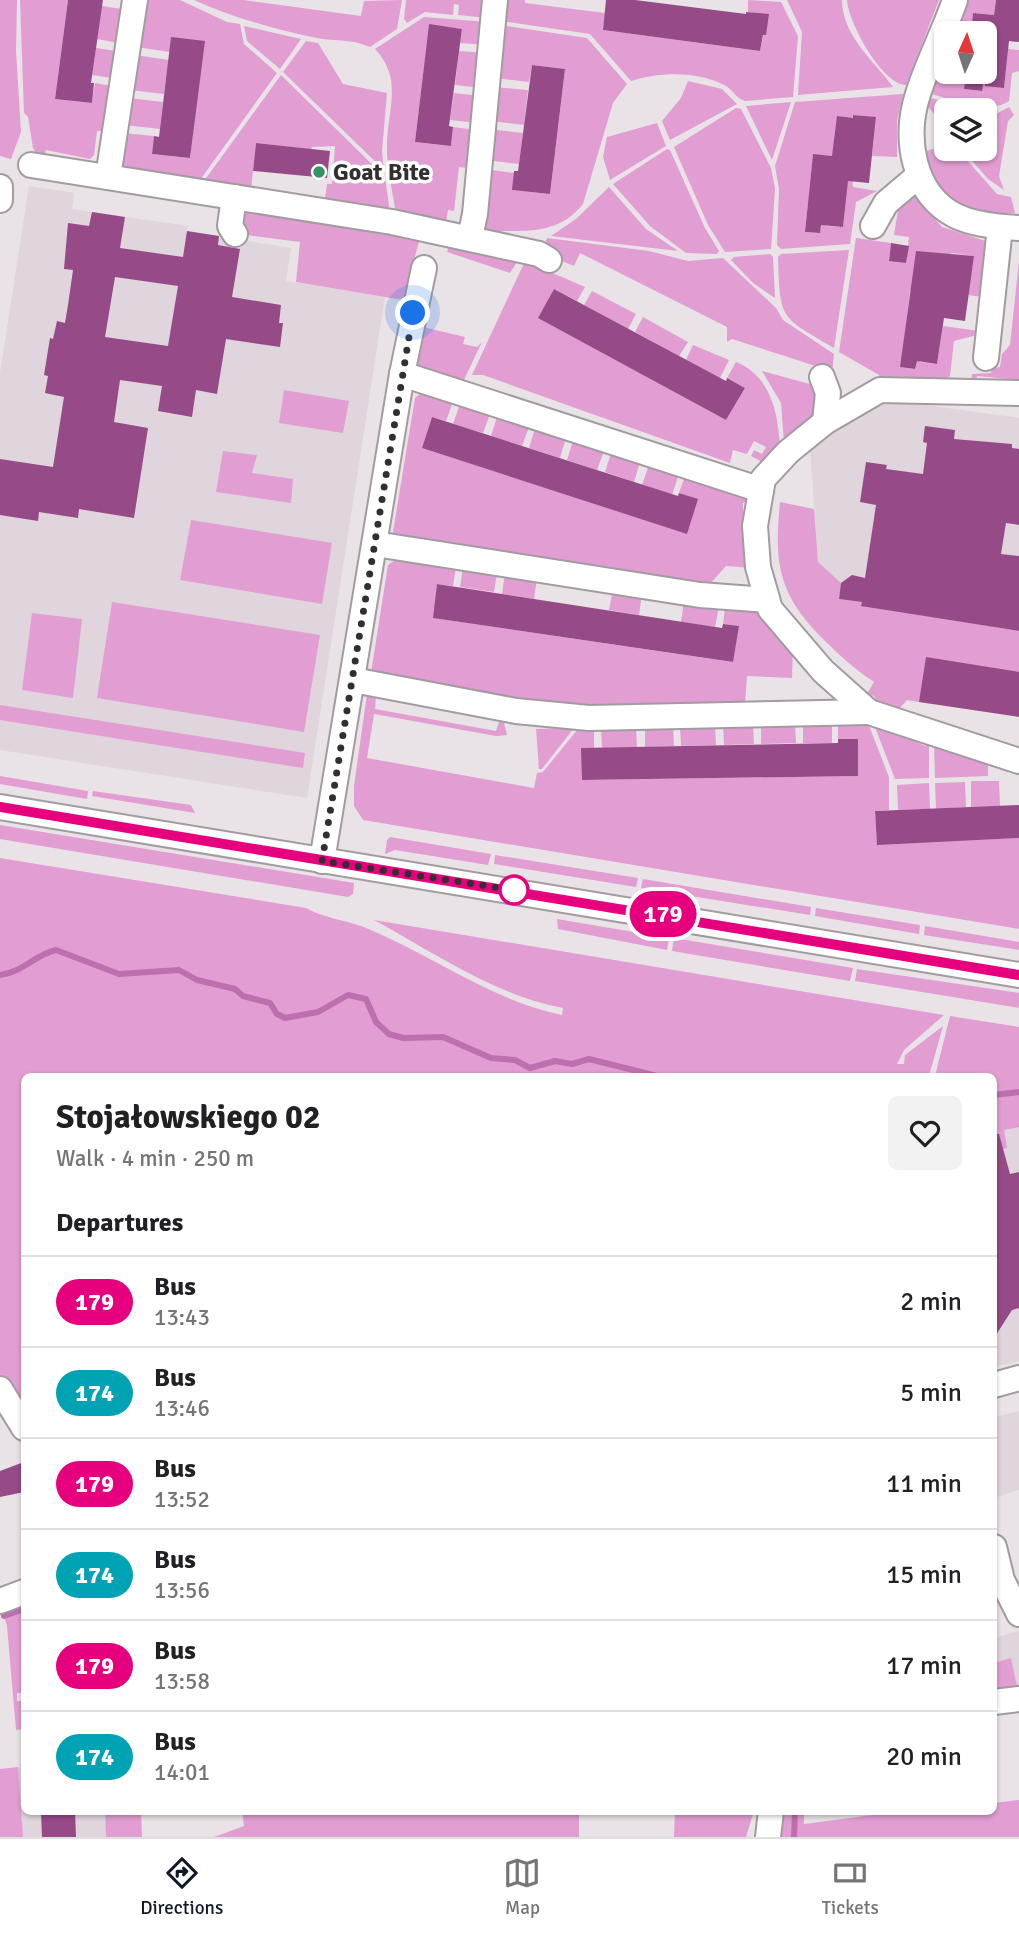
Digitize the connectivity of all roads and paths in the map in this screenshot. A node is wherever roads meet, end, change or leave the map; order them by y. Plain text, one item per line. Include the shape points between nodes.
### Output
1 (135, 0) edge
2 (495, 0) edge
3 (955, 0) edge
4 (31, 165) dead end
5 (918, 176) junction
6 (108, 177) junction
7 (0, 187) edge
8 (234, 197) junction
9 (0, 200) edge
10 (873, 226) dead end
11 (1010, 227) edge
12 (235, 234) dead end
13 (470, 237) junction
14 (549, 260) dead end
15 (424, 268) dead end
16 (986, 358) dead end
17 (402, 374) junction
18 (822, 377) dead end
19 (1019, 393) edge
20 (825, 422) junction
21 (761, 490) junction
22 (375, 544) junction
23 (767, 600) junction
24 (353, 680) junction
25 (869, 712) junction
26 (1019, 761) edge
27 (0, 807) edge
28 (322, 861) junction
29 (1019, 975) edge
30 (1019, 1378) edge
31 (997, 1384) edge
32 (0, 1389) edge
33 (21, 1423) edge
34 (997, 1559) edge
35 (21, 1593) edge
36 (0, 1601) edge
37 (1019, 1614) edge
38 (1019, 1699) edge
39 (997, 1702) edge
40 (771, 1815) edge
41 (768, 1837) edge

1 - 6 street
2 - 13 street
3 - 5 street via 914,111 912,151
4 - 6 street
5 - 10 street via 886,203
5 - 11 street via 949,212
6 - 8 street
7 - 9 street
8 - 12 street via 230,226
8 - 13 street
11 - 16 street
13 - 14 street
15 - 17 street
17 - 21 street
17 - 22 street
18 - 20 street via 828,393
19 - 20 street via 880,390
20 - 21 street via 788,452 763,479
21 - 23 street via 755,526 758,568
22 - 23 street via 700,595
22 - 24 street
23 - 25 street via 769,609 822,671
24 - 25 street via 516,710 589,718
24 - 28 street
25 - 26 street
27 - 28 street
28 - 29 street
30 - 31 street
32 - 33 street
34 - 37 street
35 - 36 street
38 - 39 street
40 - 41 street

